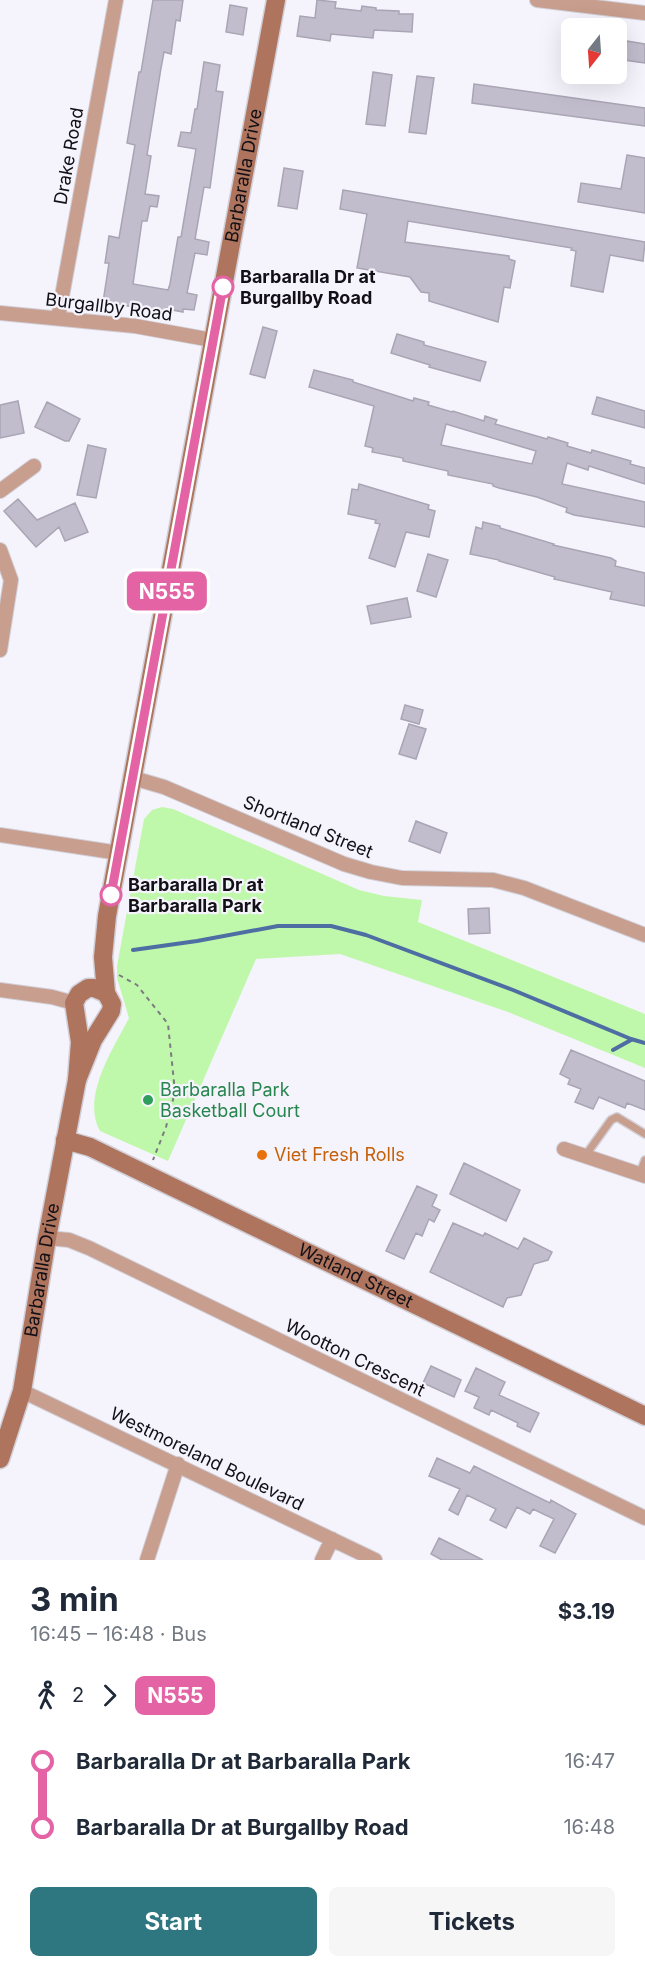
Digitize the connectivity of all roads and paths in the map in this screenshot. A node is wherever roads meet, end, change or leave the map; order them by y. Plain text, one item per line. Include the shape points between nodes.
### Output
1 (116, 0) edge
2 (276, 0) edge
3 (543, 0) edge
4 (645, 14) edge
5 (0, 313) edge
6 (58, 318) junction
7 (212, 340) junction
8 (34, 466) dead end
9 (0, 491) edge
10 (0, 550) edge
11 (0, 650) edge
12 (133, 778) junction
13 (0, 835) edge
14 (119, 853) junction
15 (107, 916) junction
16 (645, 935) edge
17 (112, 970) dead end
18 (88, 988) junction
19 (0, 990) edge
20 (106, 993) junction
21 (76, 1010) junction
22 (104, 1021) junction
23 (77, 1080) junction
24 (645, 1134) edge
25 (65, 1140) junction
26 (564, 1149) dead end
27 (585, 1156) junction
28 (645, 1160) edge
29 (152, 1162) dead end
30 (642, 1175) edge
31 (48, 1238) junction
32 (22, 1391) junction
33 (645, 1416) edge
34 (0, 1459) edge
35 (177, 1464) junction
36 (645, 1518) edge
37 (332, 1539) junction
38 (147, 1560) edge
39 (322, 1560) edge
40 (375, 1560) edge

1 - 6 street, Drake Road
2 - 7 street, Barbaralla Drive
3 - 4 street
5 - 6 street, Burgallby Road
6 - 7 street, Burgallby Road
7 - 12 street, Barbaralla Drive
8 - 9 street
10 - 11 street via 11,580
12 - 14 street, Barbaralla Drive
12 - 16 street, Shortland Street via 164,787 353,867 402,878 494,880
13 - 14 street
14 - 15 street, Barbaralla Drive
15 - 18 street, Barbaralla Drive
15 - 20 street, Barbaralla Drive via 103,957
17 - 29 path via 137,985 168,1024 175,1092
18 - 20 street
18 - 21 street, Barbaralla Drive via 79,994
19 - 21 street via 52,998
20 - 22 street, Barbaralla Drive via 112,1004
21 - 22 street via 82,1022 93,1025
21 - 23 street, Barbaralla Drive via 80,1042
22 - 23 street, Barbaralla Drive
23 - 25 street, Barbaralla Drive
24 - 27 lane via 617,1117
25 - 31 street, Barbaralla Drive
25 - 33 street, Watland Street via 90,1146
26 - 27 street
27 - 30 street
28 - 30 lane
31 - 32 street, Barbaralla Drive
31 - 36 street, Wootton Crescent via 69,1240 89,1248
32 - 34 street, Barbaralla Drive
32 - 35 street, Westmoreland Boulevard
35 - 37 street, Westmoreland Boulevard
35 - 38 street
37 - 39 street
37 - 40 street, Westmoreland Boulevard

